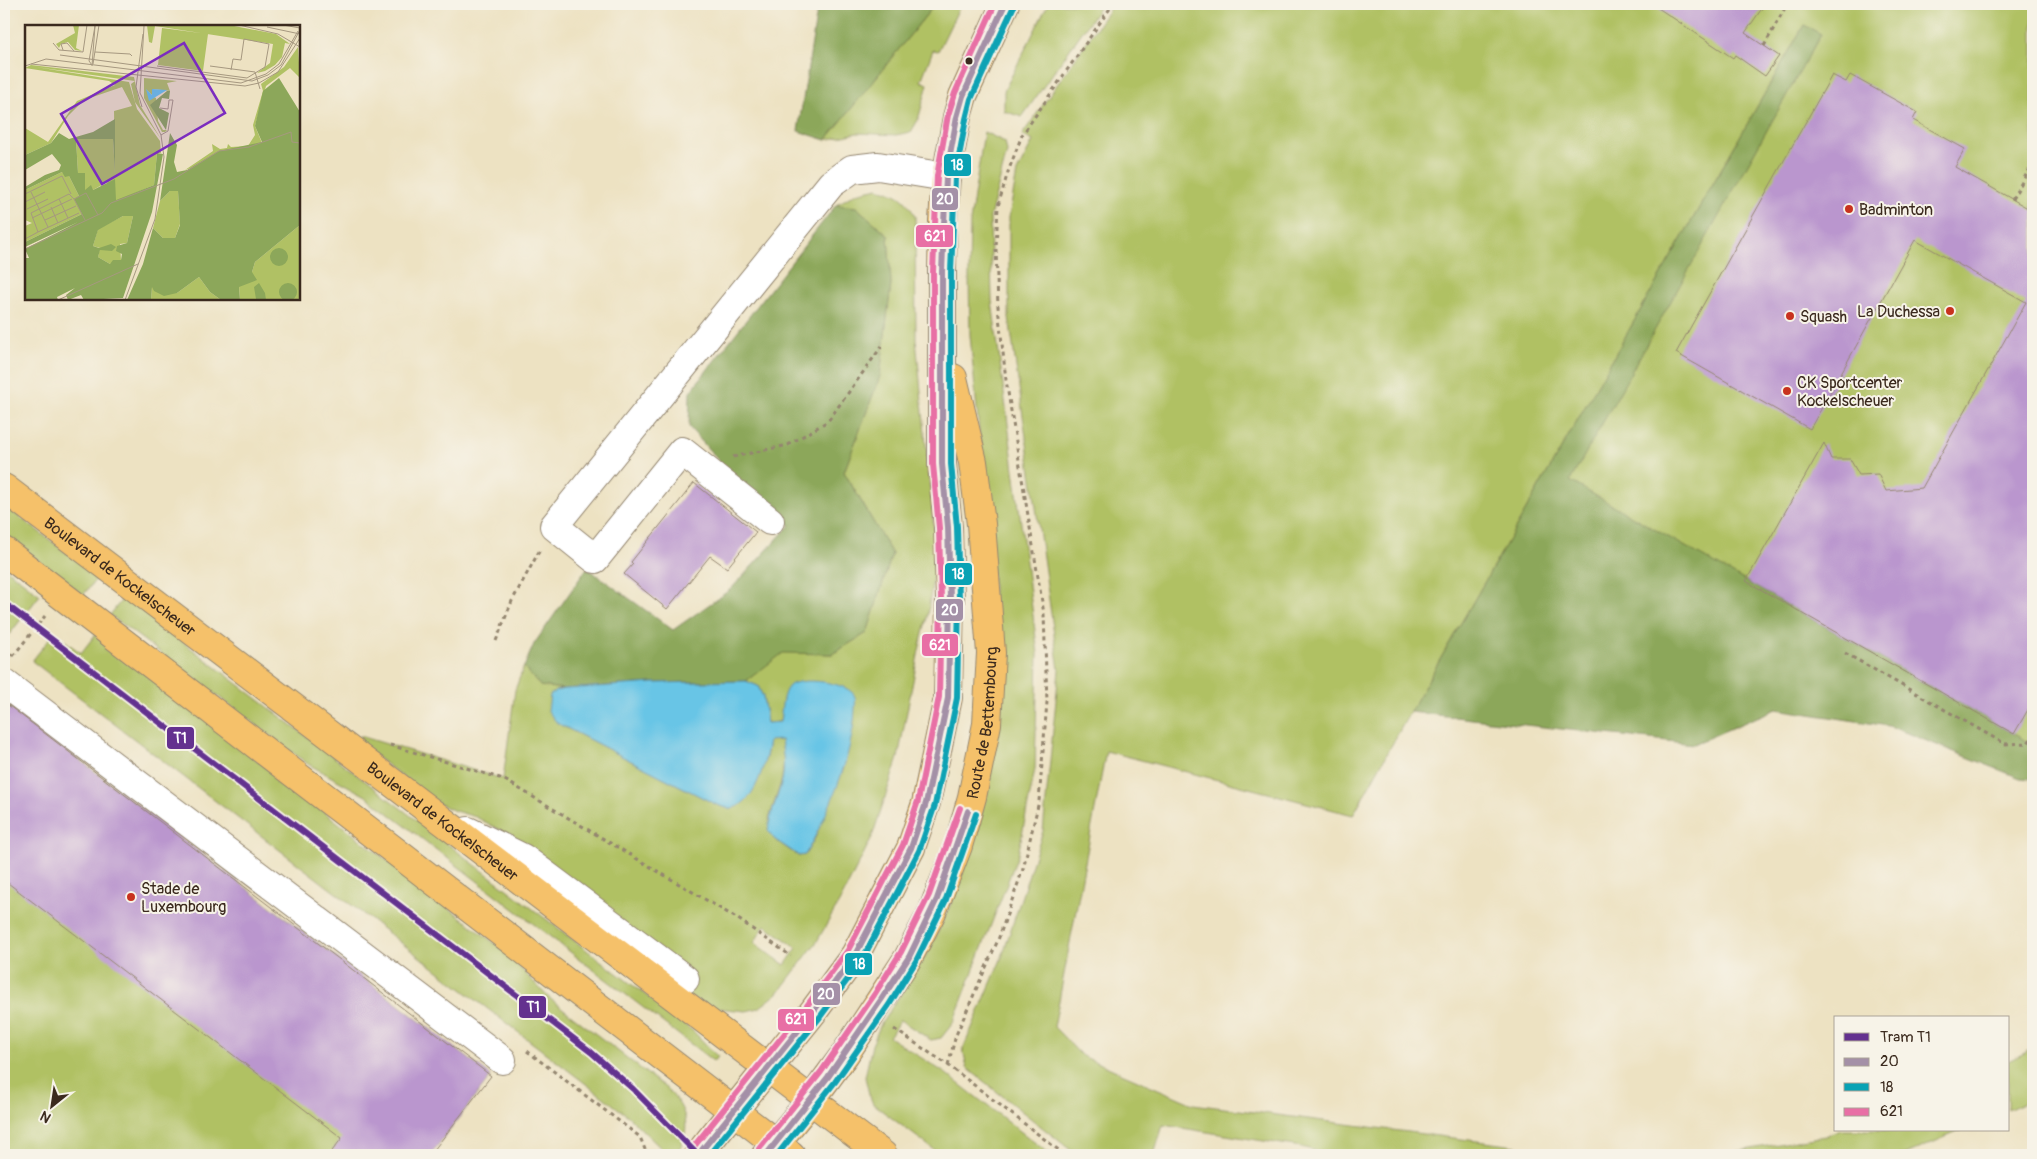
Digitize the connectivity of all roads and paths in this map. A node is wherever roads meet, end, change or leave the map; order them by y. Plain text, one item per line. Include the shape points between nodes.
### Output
1 (1005, 4) edge
2 (1113, 4) edge
3 (1787, 4) edge
4 (1764, 46) dead end
5 (2029, 170) dead end
6 (946, 177) junction
7 (2012, 199) dead end
8 (943, 335) junction
9 (882, 346) dead end
10 (728, 458) dead end
11 (4, 488) edge
12 (770, 521) dead end
13 (554, 526) junction
14 (4, 552) edge
15 (496, 641) dead end
16 (4, 649) edge
17 (1845, 653) dead end
18 (13, 656) dead end
19 (4, 683) edge
20 (2033, 736) edge
21 (385, 744) dead end
22 (424, 807) junction
23 (791, 956) dead end
24 (685, 980) dead end
25 (894, 1029) dead end
26 (502, 1060) dead end
27 (948, 1065) junction
28 (769, 1068) junction
29 (811, 1100) junction
30 (734, 1110) junction
31 (778, 1151) edge
32 (698, 1155) edge
33 (883, 1155) edge
34 (1064, 1155) edge

1 - 6 main road, Route de Bettembourg via 963,96
2 - 27 path via 1022,135 998,206 998,307 1006,380 1044,614 1048,702 1039,801 1023,869 998,940 956,1036
3 - 4 path
5 - 7 path
6 - 8 main road, Route de Bettembourg
6 - 13 lane via 878,166 852,170 831,184
8 - 28 main road, Route de Bettembourg via 942,464 950,599 948,698 926,803 912,848 855,955
8 - 29 main road, Route de Bettembourg via 973,462 981,524 991,653 987,724 972,798 958,846 932,912 877,1007
9 - 10 path via 828,421 788,445
11 - 22 main road, Boulevard de Kockelscheuer
12 - 13 lane via 682,451 595,559
13 - 15 path via 512,601
14 - 30 main road
16 - 18 path
17 - 20 path via 2005,744 2028,743
19 - 26 lane
21 - 23 path via 503,779 738,919
22 - 24 lane via 523,858
22 - 28 main road, Boulevard de Kockelscheuer
25 - 27 path
27 - 34 path
28 - 29 main road, Boulevard de Kockelscheuer
28 - 30 main road, Route de Bettembourg
29 - 31 main road, Route de Bettembourg
29 - 33 main road, Boulevard de Kockelscheuer
30 - 31 main road
30 - 32 main road, Route de Bettembourg

